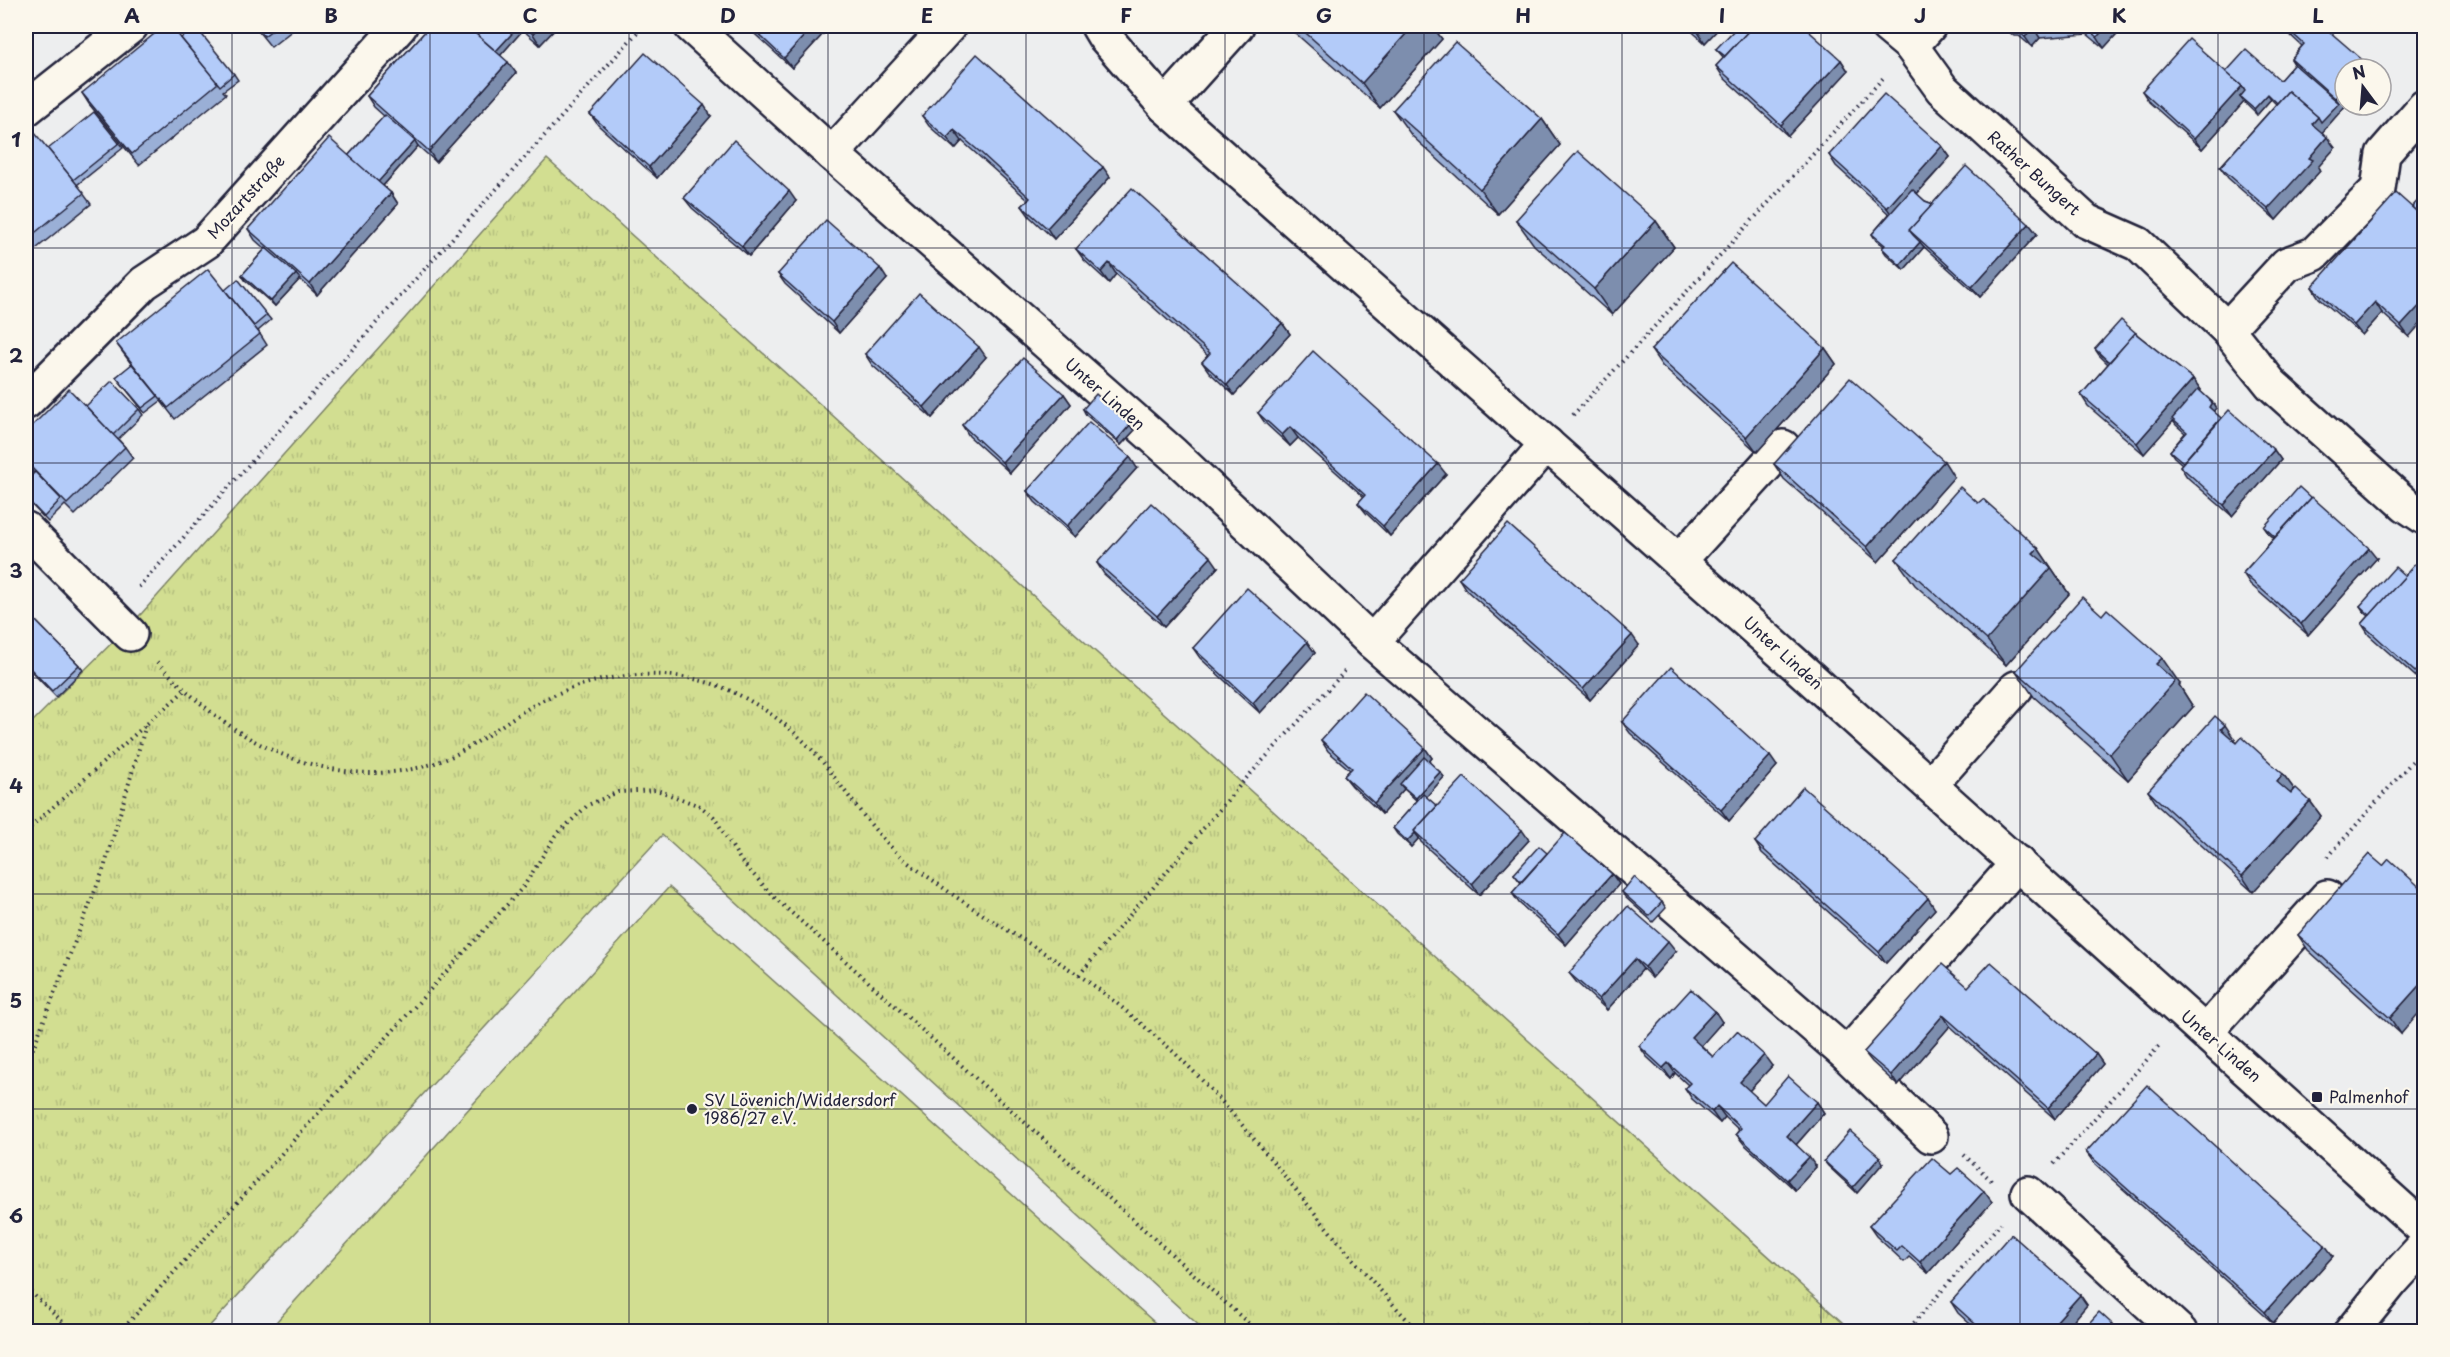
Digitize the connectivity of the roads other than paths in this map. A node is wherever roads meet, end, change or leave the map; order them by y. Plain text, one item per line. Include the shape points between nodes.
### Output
1 (131, 26) edge
2 (400, 26) edge
3 (691, 26) edge
4 (949, 26) edge
5 (1098, 26) edge
6 (1237, 26) edge
7 (1909, 32) edge
8 (1165, 106) junction
9 (2424, 106) edge
10 (26, 109) edge
11 (832, 154) junction
12 (2227, 329) junction
13 (26, 402) edge
14 (1547, 444) junction
15 (1784, 447) dead end
16 (2424, 517) edge
17 (26, 529) edge
18 (1679, 561) junction
19 (121, 625) road end
20 (1372, 642) junction
21 (2016, 688) dead end
22 (1930, 785) junction
23 (2018, 863) junction
24 (2327, 897) dead end
25 (2206, 1032) junction
26 (1847, 1055) junction
27 (1931, 1136) road end
28 (2028, 1193) dead end
29 (2424, 1229) edge
30 (2424, 1246) edge
31 (2180, 1332) edge
32 (2351, 1332) edge

1 - 10 street
2 - 13 street, Mozartstraße via 206,242 144,283
3 - 11 street, Unter Linden
4 - 11 street
5 - 8 street, Unter Linden
6 - 8 street
7 - 12 street, Rather Bungert via 1941,89 2086,221 2138,244
8 - 14 street, Unter Linden
9 - 12 street via 2383,154 2378,189 2314,254 2287,264
11 - 20 street, Unter Linden via 1173,454
12 - 16 street, Rather Bungert via 2271,384
14 - 18 street, Unter Linden
14 - 20 street
15 - 18 street
17 - 19 street
18 - 22 street, Unter Linden
20 - 26 street, Unter Linden
21 - 22 street
22 - 23 street, Unter Linden
23 - 25 street, Unter Linden
23 - 26 street
24 - 25 street
25 - 29 street, Unter Linden
26 - 27 street, Unter Linden
28 - 31 street
30 - 32 street

